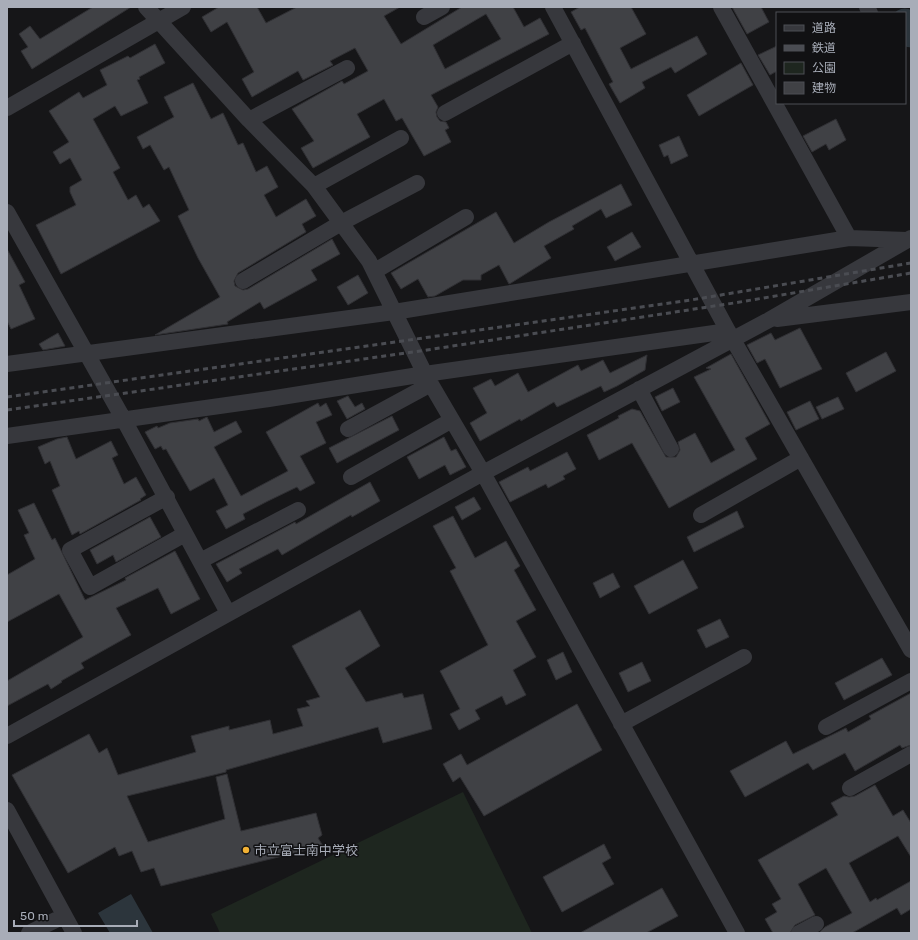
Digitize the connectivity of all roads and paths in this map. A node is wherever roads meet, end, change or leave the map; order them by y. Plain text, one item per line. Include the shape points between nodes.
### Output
1 (146, 7) edge
2 (183, 7) edge
3 (442, 7) edge
4 (722, 7) edge
5 (555, 8) edge
6 (424, 17) dead end
7 (159, 20) junction
8 (573, 43) junction
9 (347, 68) dead end
10 (7, 108) edge
11 (445, 113) dead end
12 (249, 120) junction
13 (402, 138) dead end
14 (417, 183) dead end
15 (314, 186) junction
16 (7, 212) edge
17 (466, 217) dead end
18 (341, 223) junction
19 (849, 238) junction
20 (909, 239) edge
21 (692, 264) junction
22 (375, 271) junction
23 (243, 281) dead end
24 (911, 302) edge
25 (394, 312) junction
26 (770, 320) junction
27 (730, 335) junction
28 (87, 354) junction
29 (7, 364) edge
30 (428, 379) junction
31 (639, 389) junction
32 (124, 420) junction
33 (452, 420) junction
34 (348, 429) dead end
35 (7, 436) edge
36 (671, 449) dead end
37 (801, 458) junction
38 (482, 473) junction
39 (351, 477) dead end
40 (167, 497) junction
41 (298, 510) dead end
42 (701, 515) dead end
43 (185, 534) junction
44 (200, 561) junction
45 (228, 613) junction
46 (911, 650) edge
47 (744, 657) dead end
48 (911, 681) edge
49 (621, 724) junction
50 (826, 727) dead end
51 (7, 736) edge
52 (911, 754) edge
53 (850, 788) dead end
54 (7, 810) edge
55 (12, 830) edge
56 (64, 916) junction
57 (816, 924) dead end
58 (29, 933) edge
59 (74, 933) edge
60 (737, 933) edge
61 (799, 933) edge

1 - 7 street
2 - 7 street
3 - 6 street
4 - 19 street
5 - 8 street
7 - 10 street
7 - 12 street
8 - 11 street
8 - 21 street
9 - 12 street
12 - 15 street
13 - 15 street
14 - 18 street
15 - 18 street
16 - 28 street
17 - 22 street
18 - 22 street
18 - 23 street
19 - 20 street
19 - 21 street
20 - 26 street
21 - 25 street
21 - 27 street
22 - 25 street
24 - 26 street
25 - 28 street
25 - 30 street
26 - 27 street
27 - 30 street
27 - 31 street
27 - 37 street
28 - 29 street
28 - 32 street
30 - 32 street
30 - 33 street
30 - 34 street
31 - 36 street
31 - 38 street
32 - 35 street
32 - 40 street
33 - 38 street
33 - 39 street
37 - 42 street
37 - 46 street
38 - 45 street
38 - 49 street
40 - 43 street
40 - 43 street via 70,550 90,587
41 - 44 street
43 - 44 street
44 - 45 street
45 - 51 street
47 - 49 street
48 - 50 street
49 - 60 street
52 - 53 street
54 - 55 street
55 - 56 street
56 - 58 street
56 - 59 street
57 - 61 street

